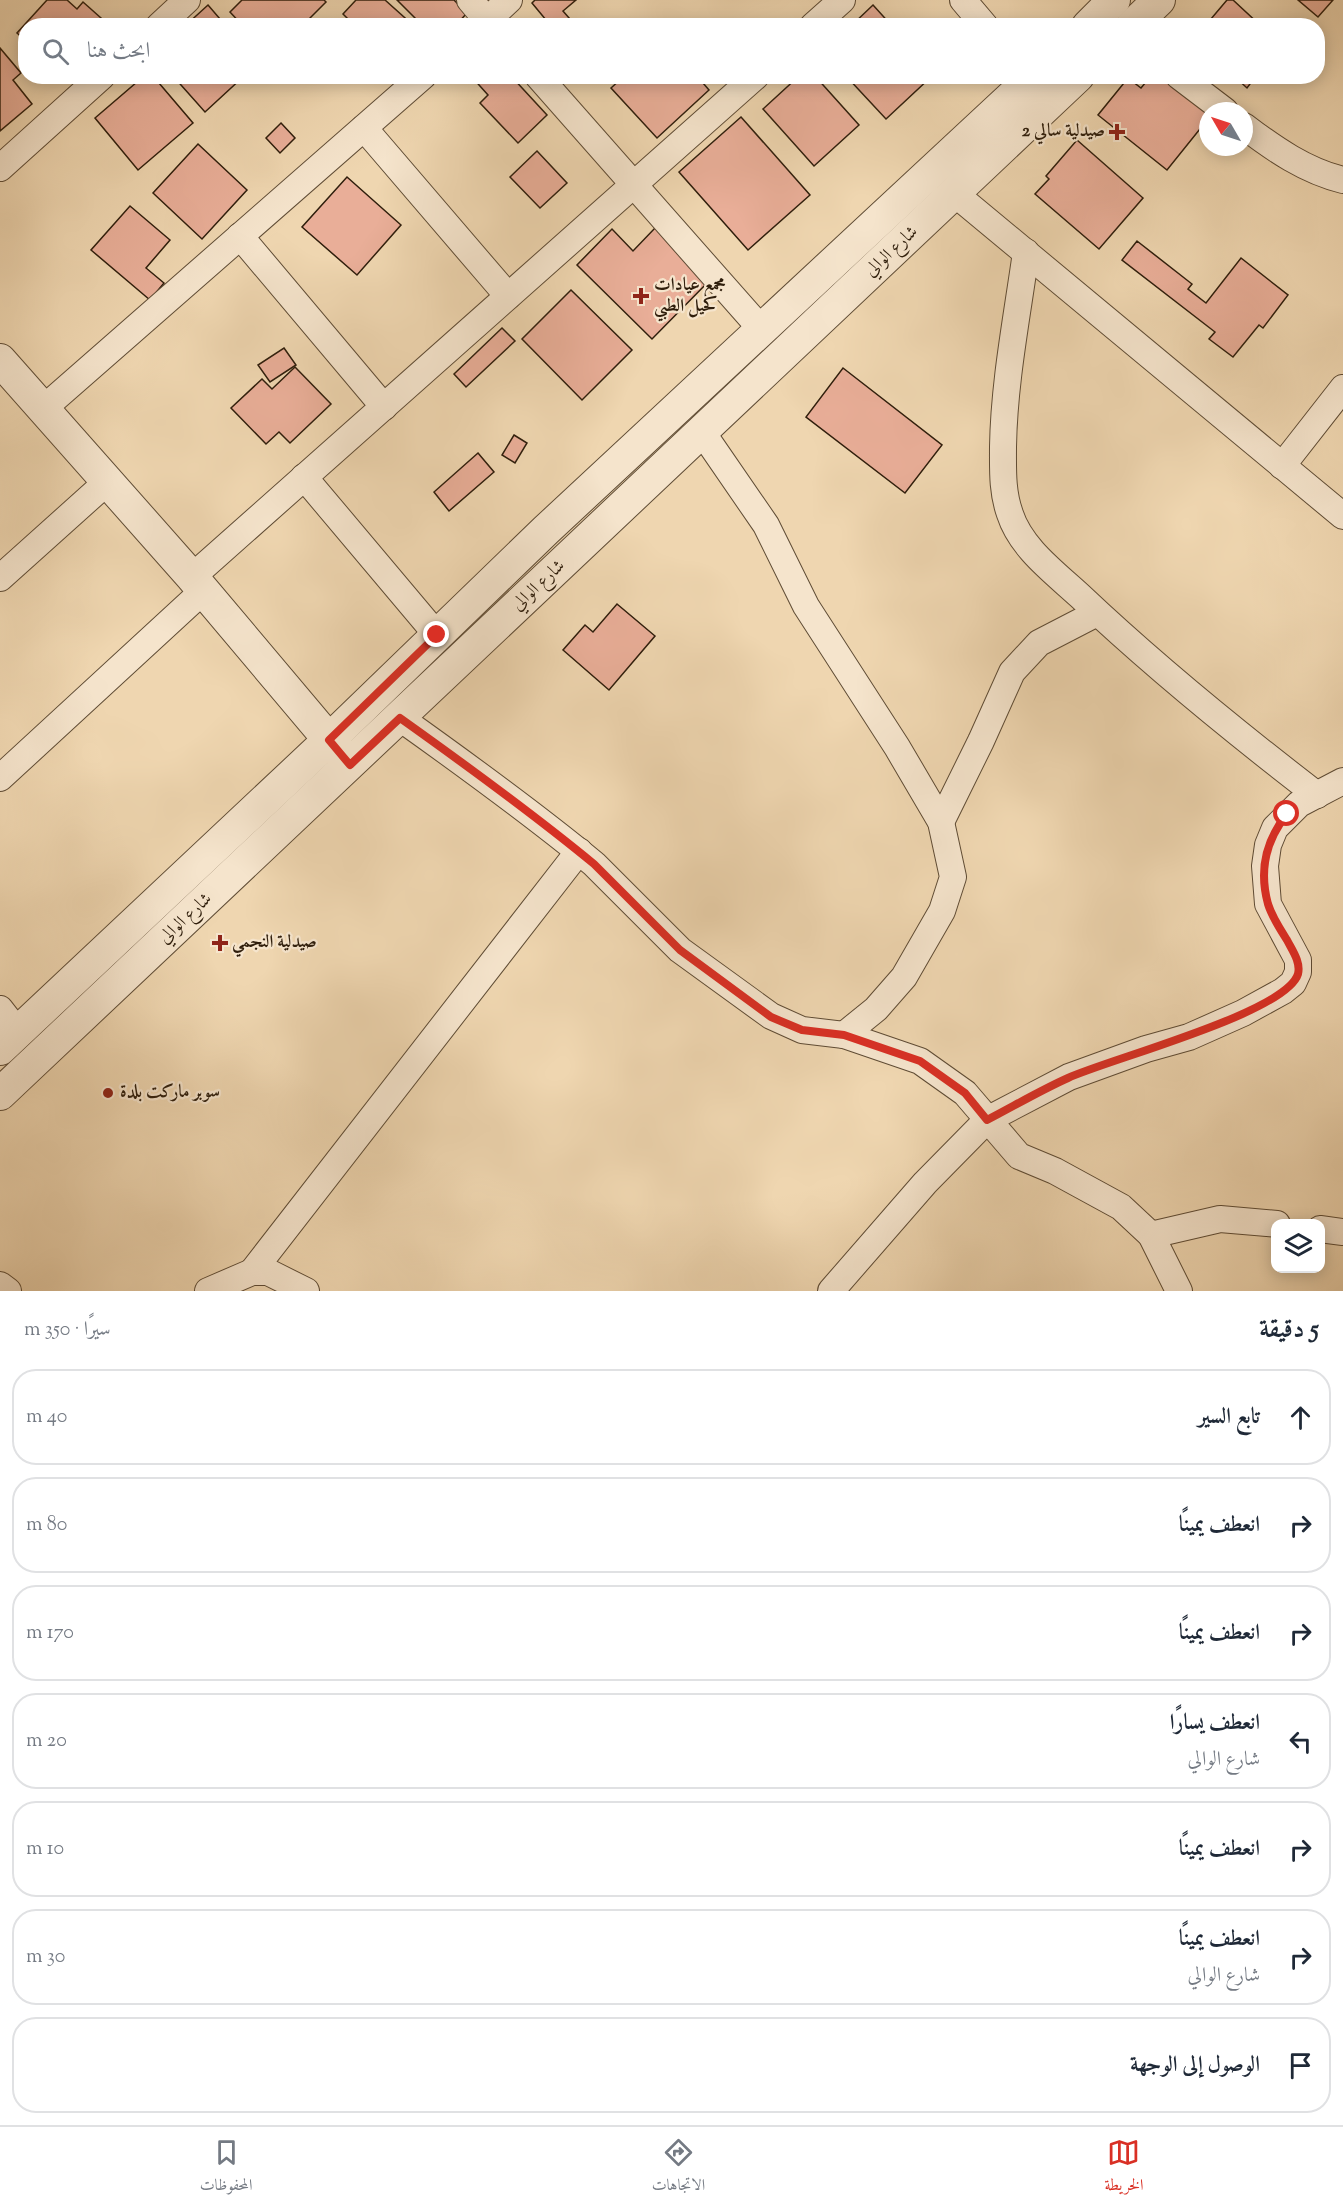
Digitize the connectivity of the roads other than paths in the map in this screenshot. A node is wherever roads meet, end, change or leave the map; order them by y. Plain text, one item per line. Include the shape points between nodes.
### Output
1 (187, 0) edge
2 (470, 0) edge
3 (509, 0) edge
4 (842, 0) edge
5 (963, 0) edge
6 (1114, 0) edge
7 (1159, 0) edge
8 (168, 18) edge
9 (483, 18) edge
10 (492, 18) edge
11 (822, 18) edge
12 (978, 18) edge
13 (1096, 18) edge
14 (1140, 18) edge
15 (93, 84) edge
16 (414, 84) edge
17 (544, 84) edge
18 (747, 84) edge
19 (1025, 84) edge
20 (1070, 84) edge
21 (1190, 84) edge
22 (1213, 102) edge
23 (364, 128) junction
24 (1253, 133) edge
25 (0, 168) edge
26 (1310, 170) junction
27 (1343, 180) edge
28 (634, 185) junction
29 (954, 193) junction
30 (1343, 198) edge
31 (240, 236) junction
32 (1026, 252) junction
33 (508, 296) junction
34 (762, 330) junction
35 (0, 360) edge
36 (1343, 388) edge
37 (384, 407) junction
38 (44, 408) junction
39 (702, 432) junction
40 (1282, 466) junction
41 (304, 477) junction
42 (107, 482) junction
43 (1343, 516) edge
44 (0, 578) edge
45 (197, 584) junction
46 (1098, 613) junction
47 (437, 635) junction
48 (400, 718) junction
49 (329, 740) junction
50 (350, 765) junction
51 (0, 778) edge
52 (1343, 781) edge
53 (1317, 795) junction
54 (941, 822) junction
55 (579, 851) junction
56 (6, 1030) edge
57 (844, 1035) junction
58 (0, 1094) edge
59 (987, 1120) junction
60 (1271, 1223) edge
61 (1325, 1230) edge
62 (1343, 1232) edge
63 (1151, 1235) junction
64 (252, 1272) junction
65 (0, 1285) edge
66 (8, 1291) edge
67 (208, 1291) edge
68 (306, 1291) edge
69 (831, 1291) edge
70 (1179, 1291) edge

1 - 8 street
2 - 9 street
3 - 10 street
4 - 11 street
5 - 12 street
6 - 13 street
7 - 14 street
15 - 25 street
16 - 23 street
17 - 28 street
18 - 28 street
19 - 34 street, شارع الوالي
20 - 29 street, شارع الوالي
21 - 22 street
23 - 31 street
23 - 33 street
24 - 26 street
26 - 27 street
26 - 30 street
28 - 33 street
28 - 34 street
29 - 32 street
29 - 39 street, شارع الوالي
31 - 37 street
31 - 38 street
32 - 40 street
32 - 46 street via 1004,411 1003,481 1009,513 1018,535
33 - 37 street
34 - 47 street, شارع الوالي
35 - 38 street
36 - 40 street
37 - 41 street
38 - 42 street
39 - 48 street, شارع الوالي
39 - 54 street via 766,525 806,606
40 - 43 street
41 - 45 street
41 - 47 street
42 - 44 street
42 - 45 street
45 - 49 street
45 - 51 street
46 - 53 street via 1252,745
46 - 54 street via 1039,643 1012,672
47 - 49 street, شارع الوالي
48 - 50 street, شارع الوالي
48 - 55 street
49 - 50 street
49 - 56 street, شارع الوالي
50 - 58 street, شارع الوالي
52 - 53 street
53 - 59 street via 1299,804 1275,828 1265,866 1268,904 1298,960 1299,972 1293,983 1243,1013 1189,1037 1069,1077
54 - 57 street via 953,877 942,911 904,977 876,1009
55 - 57 street via 680,950 771,1017 802,1030
55 - 64 street
57 - 59 street via 920,1061 965,1093
59 - 63 street via 1019,1156 1121,1207
59 - 69 street via 925,1183
60 - 63 street via 1220,1219
61 - 62 street
63 - 70 street
64 - 67 street
64 - 68 street via 268,1272
65 - 66 street

